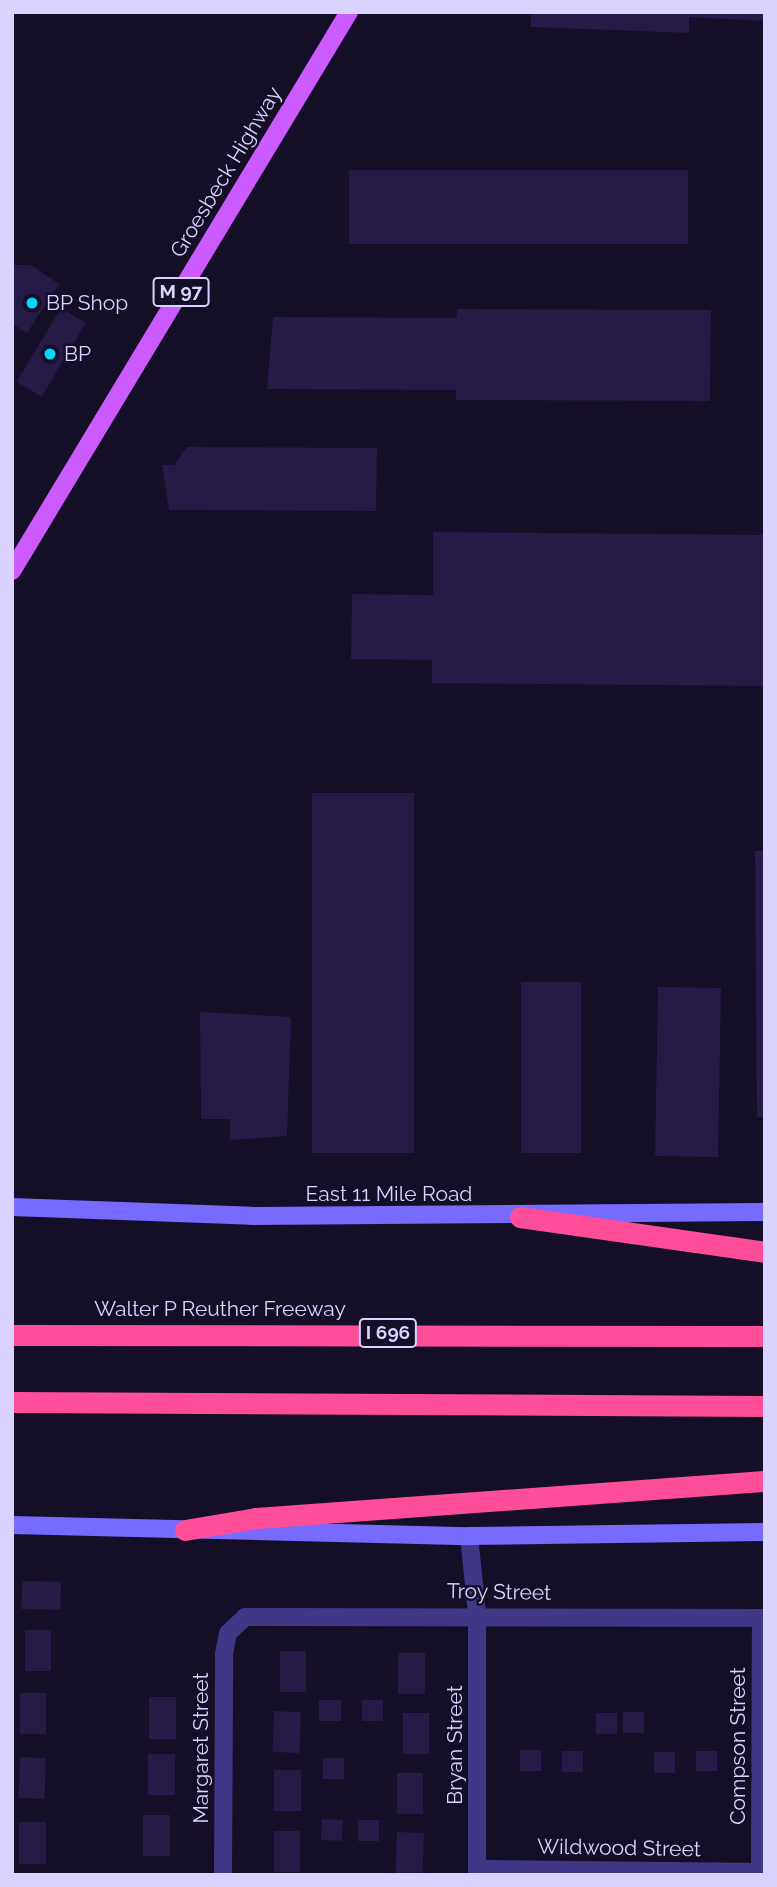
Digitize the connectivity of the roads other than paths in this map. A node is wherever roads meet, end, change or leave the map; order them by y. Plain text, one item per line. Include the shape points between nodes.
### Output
1 (349, 12) edge
2 (12, 571) edge
3 (12, 1208) edge
4 (765, 1212) edge
5 (520, 1217) junction
6 (765, 1252) edge
7 (12, 1335) edge
8 (765, 1336) edge
9 (12, 1402) edge
10 (765, 1406) edge
11 (765, 1481) edge
12 (12, 1525) edge
13 (186, 1530) junction
14 (765, 1532) edge
15 (469, 1536) junction
16 (477, 1614) junction
17 (763, 1618) edge
18 (236, 1624) joint
19 (477, 1872) edge
20 (760, 1874) edge
21 (223, 1875) edge

1 - 2 main road, Groesbeck Highway / M 97
3 - 5 main road, East 11 Mile Road
4 - 5 main road, East 11 Mile Road via 570,1209
5 - 6 highway
7 - 8 highway, Walter P Reuther Freeway / I 696
9 - 10 highway
11 - 13 highway via 256,1518
12 - 13 main road
13 - 15 main road
14 - 15 main road
15 - 16 street, Bryan Street
16 - 17 street, Troy Street
16 - 18 street, Troy Street via 254,1614
16 - 19 street, Bryan Street
17 - 20 street, Compson Street
18 - 21 street, Margaret Street via 224,1654
19 - 20 street, Wildwood Street

